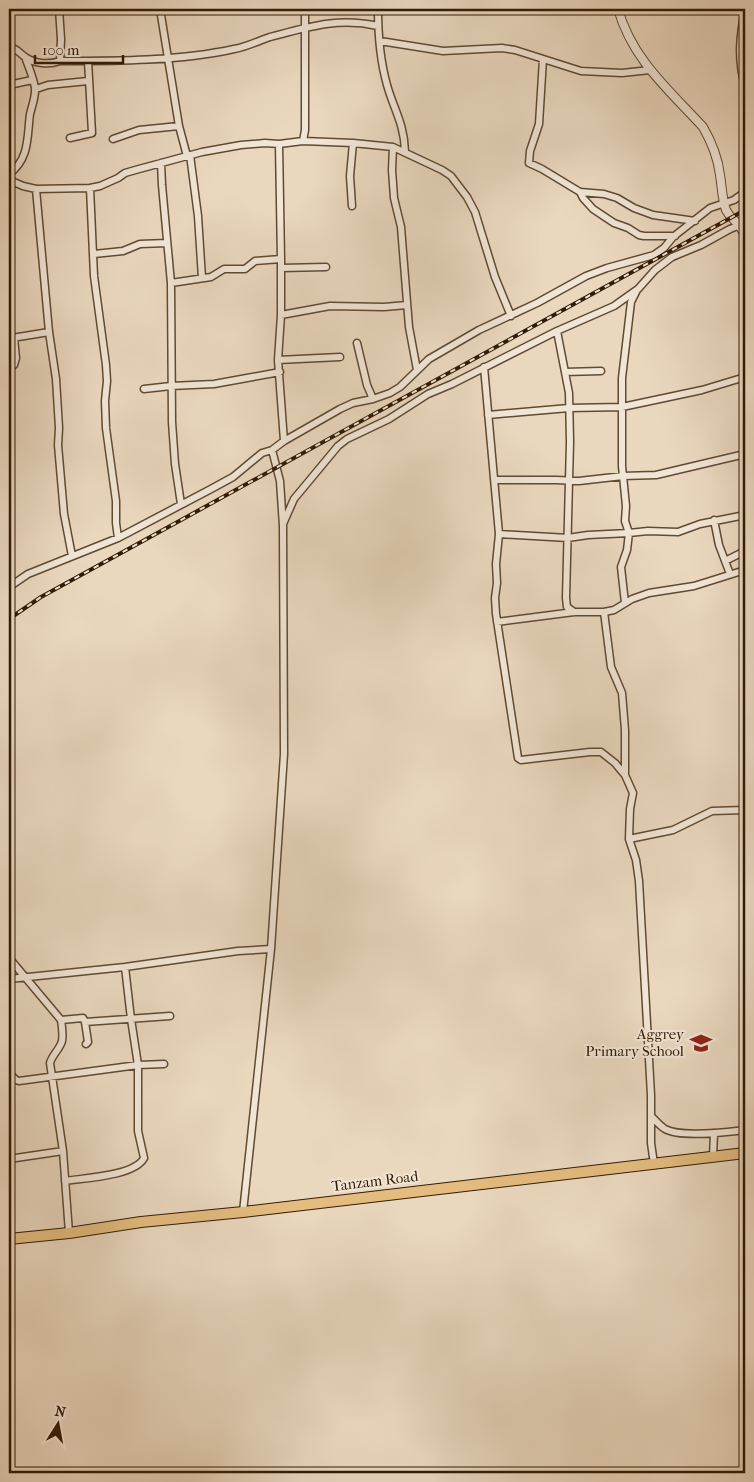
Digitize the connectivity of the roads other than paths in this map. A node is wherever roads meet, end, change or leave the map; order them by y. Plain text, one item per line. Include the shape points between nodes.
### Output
1 (59, 9) edge
2 (160, 9) edge
3 (305, 9) edge
4 (378, 9) edge
5 (618, 9) edge
6 (745, 9) edge
7 (305, 26) junction
8 (378, 26) junction
9 (743, 34) edge
10 (380, 41) junction
11 (9, 47) edge
12 (25, 57) junction
13 (167, 58) junction
14 (543, 59) junction
15 (60, 61) junction
16 (88, 61) junction
17 (650, 70) junction
18 (32, 80) junction
19 (88, 81) junction
20 (9, 85) edge
21 (745, 86) edge
22 (36, 89) junction
23 (179, 126) junction
24 (70, 138) dead end
25 (113, 138) dead end
26 (303, 141) junction
27 (353, 143) junction
28 (280, 144) junction
29 (393, 147) junction
30 (405, 151) junction
31 (188, 156) junction
32 (161, 164) junction
33 (9, 174) edge
34 (9, 180) edge
35 (36, 188) junction
36 (90, 188) junction
37 (580, 192) junction
38 (745, 192) edge
39 (724, 203) junction
40 (352, 206) dead end
41 (696, 221) junction
42 (742, 224) edge
43 (745, 235) edge
44 (675, 236) junction
45 (167, 243) junction
46 (94, 254) junction
47 (281, 259) junction
48 (326, 267) dead end
49 (281, 268) junction
50 (202, 278) junction
51 (171, 283) junction
52 (638, 289) junction
53 (407, 305) junction
54 (281, 315) junction
55 (511, 316) junction
56 (9, 320) edge
57 (557, 331) junction
58 (49, 332) junction
59 (14, 338) junction
60 (357, 343) dead end
61 (340, 357) dead end
62 (278, 360) junction
63 (484, 366) junction
64 (9, 367) edge
65 (417, 370) junction
66 (600, 371) dead end
67 (280, 372) junction
68 (564, 372) junction
69 (745, 377) edge
70 (172, 386) junction
71 (144, 389) dead end
72 (373, 399) junction
73 (622, 407) junction
74 (569, 408) junction
75 (488, 415) junction
76 (284, 441) junction
77 (272, 450) junction
78 (745, 454) edge
79 (623, 476) junction
80 (495, 480) junction
81 (569, 480) junction
82 (181, 504) junction
83 (745, 515) edge
84 (714, 520) junction
85 (283, 526) junction
86 (499, 534) junction
87 (629, 534) junction
88 (118, 538) junction
89 (568, 538) junction
90 (745, 551) edge
91 (72, 556) junction
92 (725, 561) junction
93 (745, 570) edge
94 (730, 574) junction
95 (9, 587) edge
96 (625, 603) junction
97 (574, 612) junction
98 (604, 612) junction
99 (497, 622) junction
100 (625, 776) junction
101 (745, 810) edge
102 (628, 840) junction
103 (271, 949) junction
104 (9, 958) edge
105 (125, 967) junction
106 (24, 977) junction
107 (9, 979) edge
108 (170, 1016) dead end
109 (131, 1019) junction
110 (61, 1020) junction
111 (85, 1022) junction
112 (86, 1044) dead end
113 (164, 1064) dead end
114 (138, 1065) junction
115 (9, 1073) edge
116 (53, 1077) junction
117 (12, 1080) edge
118 (651, 1116) junction
119 (745, 1130) edge
120 (714, 1133) junction
121 (63, 1151) junction
122 (745, 1153) edge
123 (713, 1157) junction
124 (9, 1159) edge
125 (654, 1164) junction
126 (64, 1180) junction
127 (243, 1212) junction
128 (69, 1233) junction
129 (9, 1239) edge

1 - 15 street
2 - 13 street
3 - 7 street
4 - 8 street
5 - 17 street via 632,45
6 - 9 street
7 - 8 street via 353,22
7 - 13 street via 235,49
7 - 26 street
8 - 10 street
9 - 21 street via 740,69
10 - 14 street via 444,51 502,48
10 - 30 street via 383,70 403,131
11 - 12 street via 18,49
12 - 15 street via 44,64
12 - 18 street
13 - 16 street
13 - 23 street
14 - 17 street via 581,71 622,73
14 - 37 street via 539,124 529,164 542,168
15 - 16 street
16 - 19 street
17 - 39 street via 703,127 720,173
18 - 20 street
18 - 22 street
19 - 22 street
19 - 24 street via 92,133
22 - 33 street via 27,147 19,164
23 - 25 street via 139,130
23 - 31 street
26 - 27 street
26 - 28 street
27 - 29 street
27 - 40 street
28 - 31 street via 241,145
28 - 47 street
29 - 30 street
29 - 53 street via 394,198 403,245
30 - 55 street via 451,176 467,197
31 - 32 street
31 - 50 street via 198,216
32 - 36 street via 125,173
32 - 45 street
34 - 35 street
35 - 36 street
35 - 58 street
36 - 46 street
37 - 41 street via 617,198 653,215
37 - 44 street via 593,208 639,235
38 - 39 street
39 - 41 street via 710,208
39 - 42 street via 730,218
41 - 44 street
42 - 43 street
42 - 52 street via 672,257
44 - 55 street via 654,255 586,276
45 - 46 street via 140,244 123,252
45 - 51 street
46 - 88 street via 106,365 106,428
47 - 49 street
47 - 50 street via 255,262 245,269 224,269
48 - 49 street
49 - 54 street
50 - 51 street
51 - 70 street
52 - 57 street via 614,306
52 - 73 street via 631,302
53 - 54 street via 330,306
53 - 65 street
54 - 62 street
55 - 65 street via 428,359
56 - 59 street via 10,337
57 - 63 street
57 - 68 street
58 - 59 street
58 - 91 street via 56,379 64,514
59 - 64 street via 15,362
60 - 72 street
61 - 62 street
62 - 67 street
63 - 75 street
63 - 85 street via 346,439 294,499
65 - 72 street via 400,387
66 - 68 street
67 - 70 street via 214,384
67 - 76 street
68 - 74 street
69 - 73 street
70 - 71 street
70 - 82 street via 175,464
72 - 76 street via 353,403
73 - 74 street
73 - 79 street
74 - 75 street
74 - 81 street
75 - 80 street
76 - 77 street
77 - 82 street via 262,453 233,477
77 - 85 street via 280,481
78 - 79 street via 656,476
79 - 81 street
79 - 87 street via 625,522
80 - 81 street
80 - 86 street
81 - 89 street
82 - 88 street
83 - 84 street
84 - 87 street via 678,532
84 - 92 street
85 - 103 street via 284,754
86 - 89 street
86 - 99 street via 495,598
87 - 89 street
87 - 96 street via 622,568
88 - 91 street
89 - 97 street via 566,598 567,607
90 - 92 street
91 - 95 street via 28,574
92 - 94 street
93 - 94 street
94 - 96 street via 694,586 649,593
96 - 98 street
97 - 98 street
97 - 99 street
98 - 100 street via 611,666 622,693
99 - 100 street via 518,758 601,752
100 - 102 street via 633,793
101 - 102 street via 712,811 673,830
102 - 118 street via 636,860 641,906
103 - 105 street
103 - 127 street
104 - 106 street
105 - 106 street
105 - 109 street
106 - 107 street
106 - 110 street
108 - 109 street
109 - 111 street
109 - 114 street
110 - 111 street via 80,1018
110 - 116 street via 62,1041 50,1060
111 - 112 street
113 - 114 street
114 - 116 street
114 - 126 street via 138,1131 144,1158 141,1163 122,1171
115 - 117 street
116 - 117 street
116 - 121 street
118 - 120 street via 667,1131
118 - 125 street
119 - 120 street
120 - 123 street
121 - 124 street
121 - 126 street
122 - 123 highway, Tanzam Road
123 - 125 highway, Tanzam Road
125 - 127 highway, Tanzam Road
126 - 128 street
127 - 128 highway, Tanzam Road
128 - 129 highway, Tanzam Road

